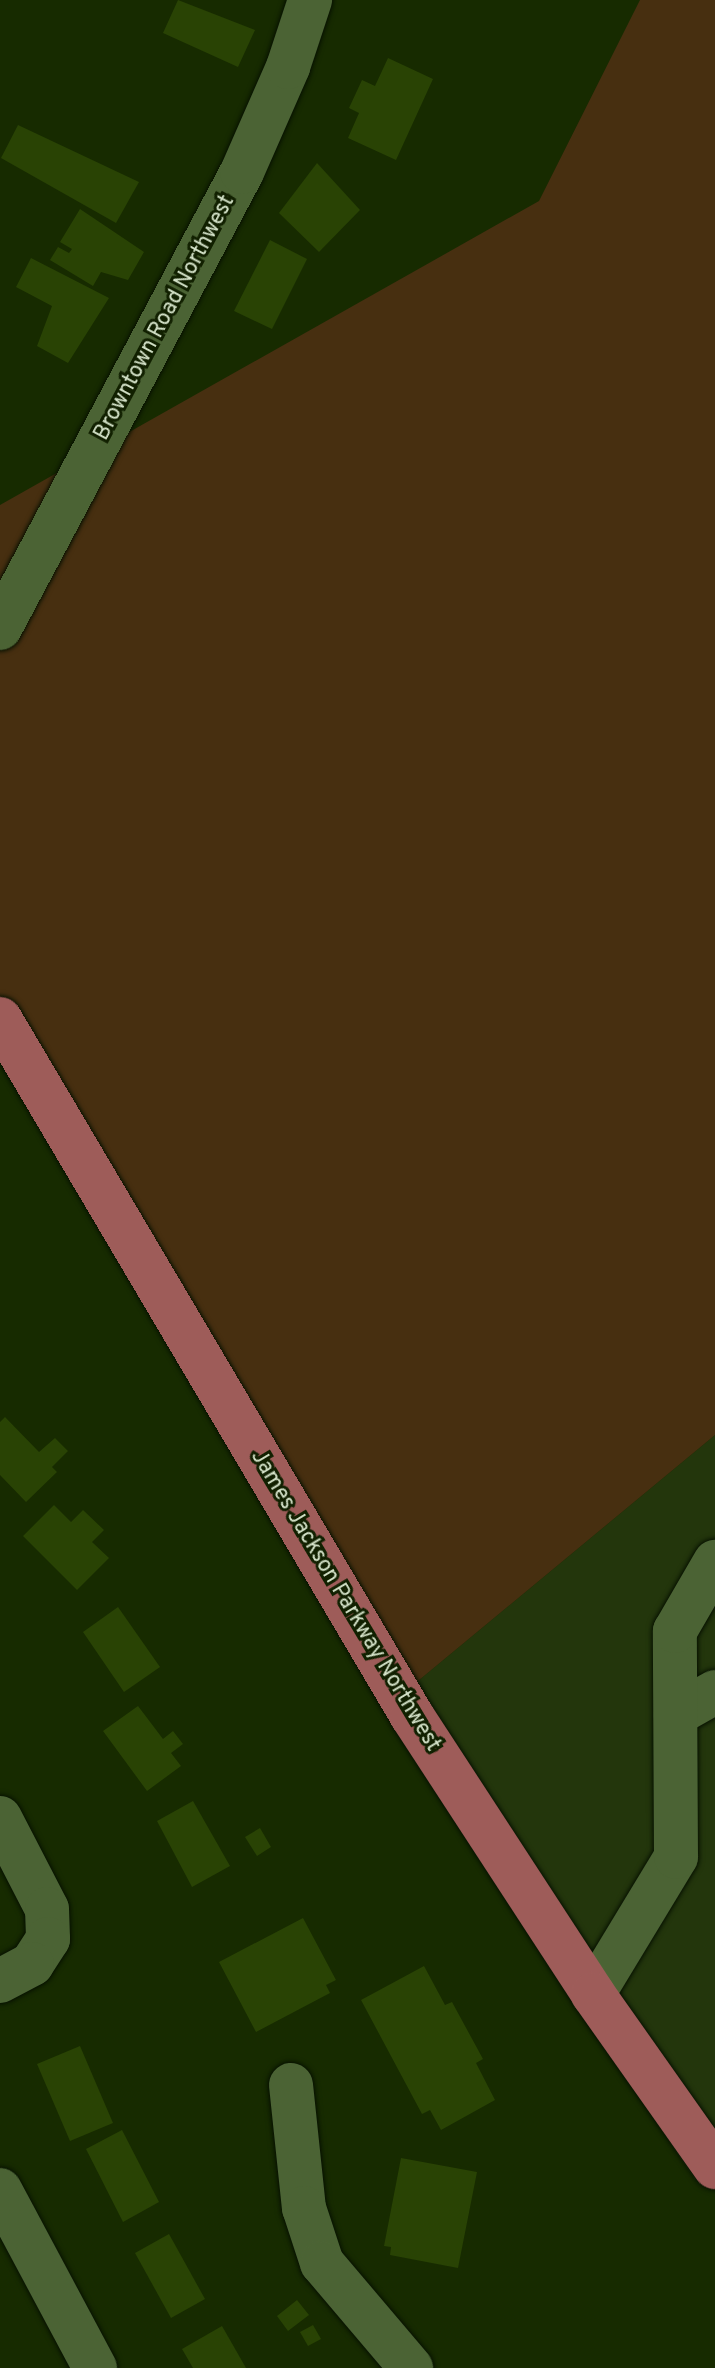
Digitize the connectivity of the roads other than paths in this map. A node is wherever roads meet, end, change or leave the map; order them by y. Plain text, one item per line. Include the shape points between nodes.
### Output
1 (310, 0) edge
2 (0, 628) edge
3 (0, 1019) edge
4 (715, 1562) edge
5 (715, 1692) edge
6 (676, 1714) junction
7 (0, 1818) edge
8 (0, 1981) edge
9 (593, 1994) junction
10 (291, 2085) dead end
11 (715, 2167) edge
12 (0, 2190) edge
13 (95, 2368) edge
14 (411, 2368) edge

1 - 2 street, Browntown Road Northwest via 242,172
3 - 9 main road, James Jackson Parkway Northwest via 412,1716
4 - 6 street via 675,1631
5 - 6 street
6 - 9 street via 676,1857
7 - 8 street via 47,1909 48,1939 32,1964
9 - 11 main road, James Jackson Parkway Northwest
10 - 14 street via 304,2208 322,2263
12 - 13 street

